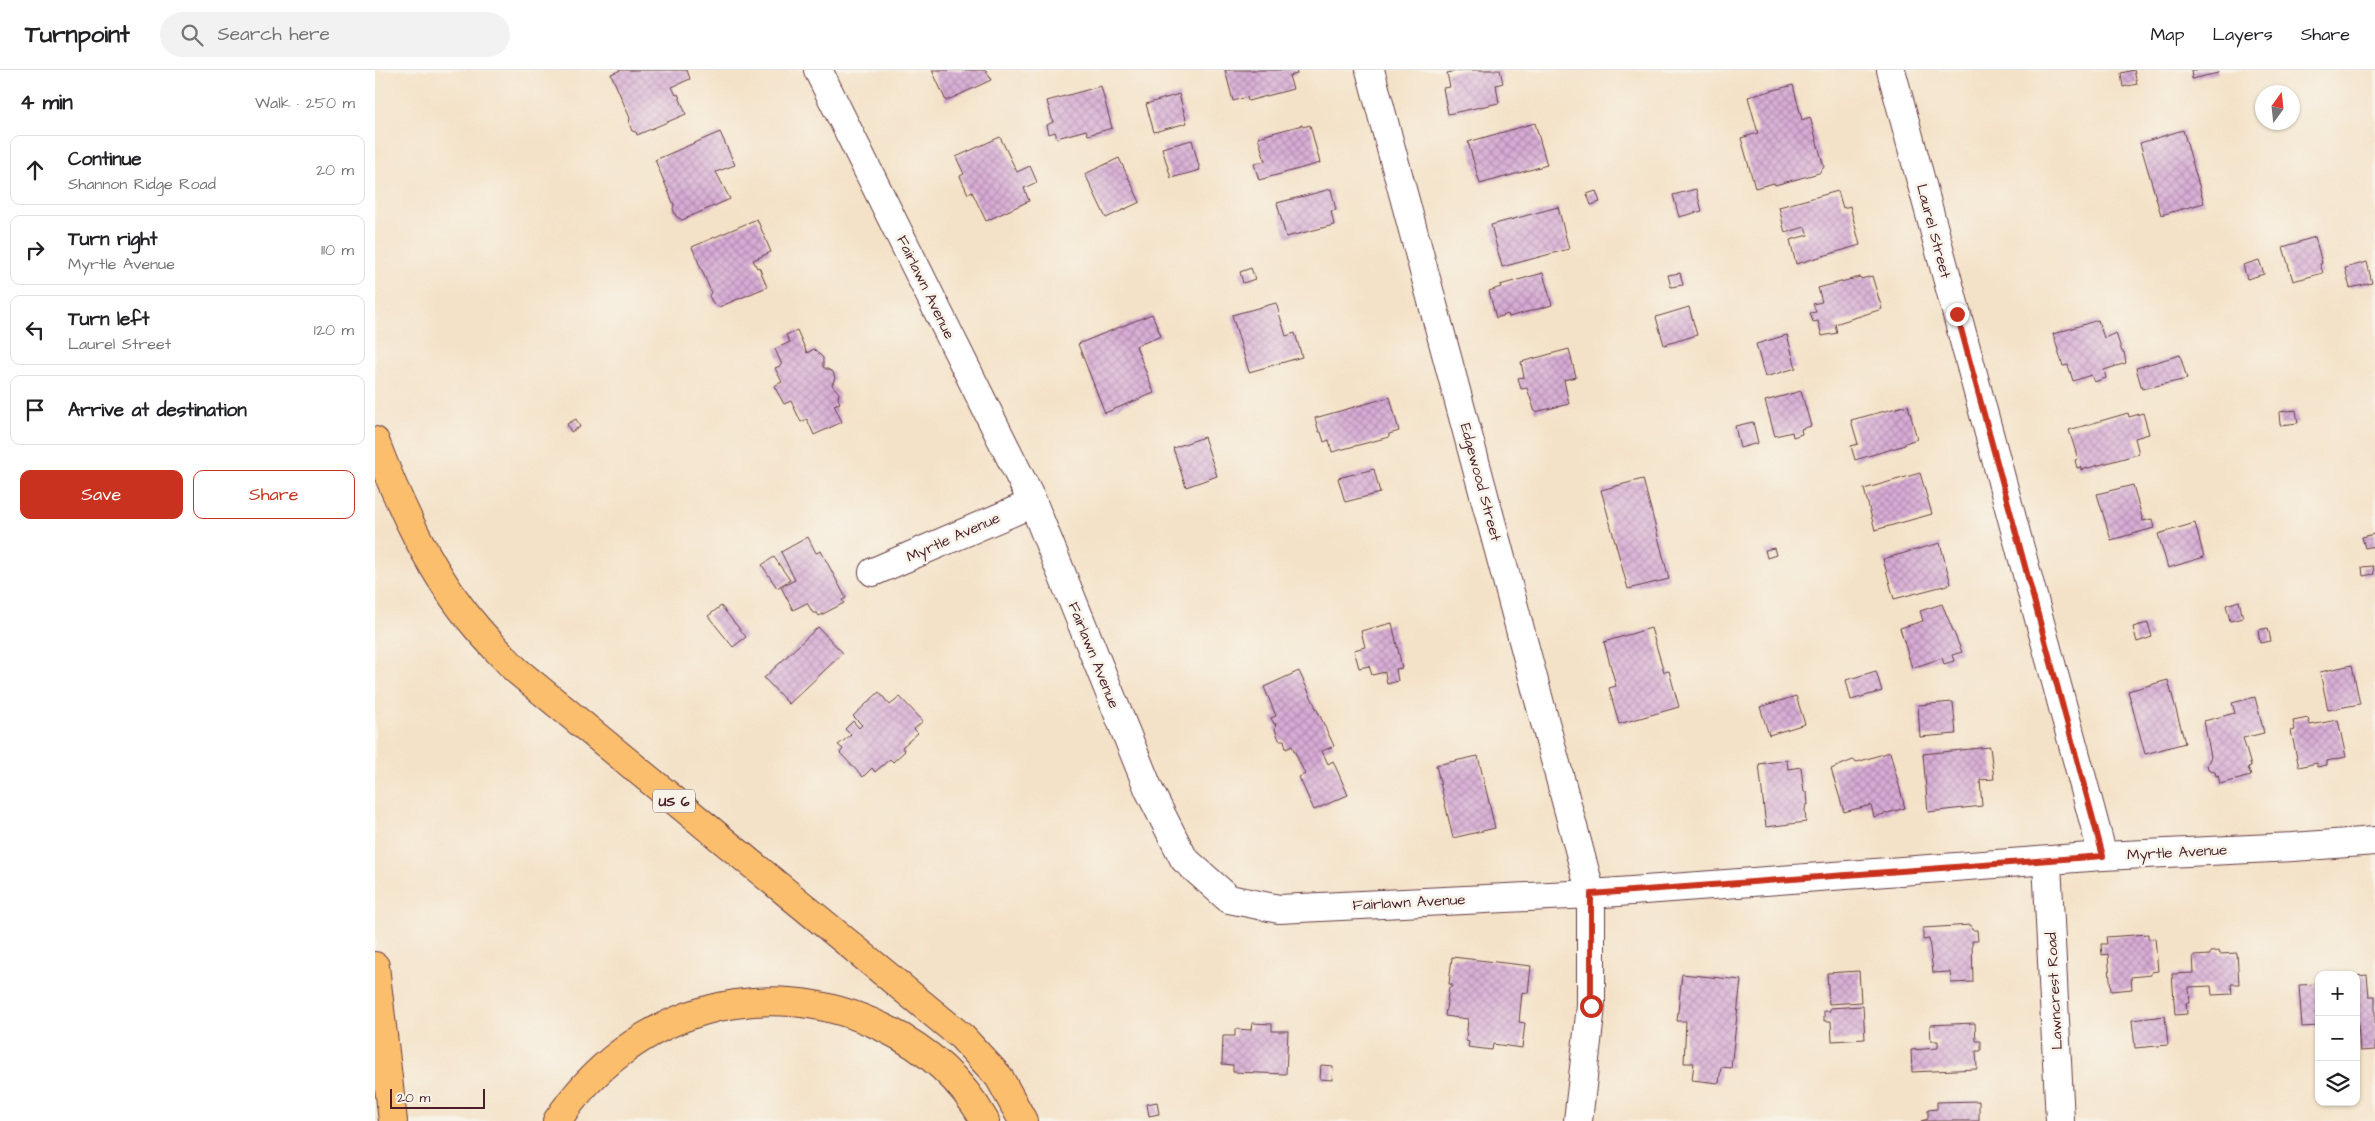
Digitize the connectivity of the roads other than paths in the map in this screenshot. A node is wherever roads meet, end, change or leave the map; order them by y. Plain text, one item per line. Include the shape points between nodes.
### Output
1 (818, 70) edge
2 (1370, 70) edge
3 (1891, 70) edge
4 (375, 441) edge
5 (1033, 503) junction
6 (873, 572) dead end
7 (2375, 841) edge
8 (2103, 856) junction
9 (2047, 862) junction
10 (1591, 894) junction
11 (375, 966) edge
12 (393, 1121) edge
13 (557, 1121) edge
14 (985, 1121) edge
15 (1023, 1121) edge
16 (1579, 1121) edge
17 (2060, 1121) edge

1 - 5 street, Fairlawn Avenue
2 - 10 street, Edgewood Street
3 - 8 street, Laurel Street
4 - 15 highway, US 6 via 390,481 442,581 476,627 516,670 962,1037 999,1078
5 - 6 street, Myrtle Avenue
5 - 10 street, Fairlawn Avenue via 1153,798 1184,858 1229,899 1279,909
7 - 8 street, Myrtle Avenue
8 - 9 street, Myrtle Avenue
9 - 10 street, Myrtle Avenue
9 - 17 street, Lawncrest Road
10 - 16 street, Edgewood Street via 1591,1006
11 - 12 highway
13 - 14 highway via 572,1098 602,1067 636,1040 679,1019 722,1005 771,1000 818,1005 861,1017 901,1036 938,1062 972,1098

